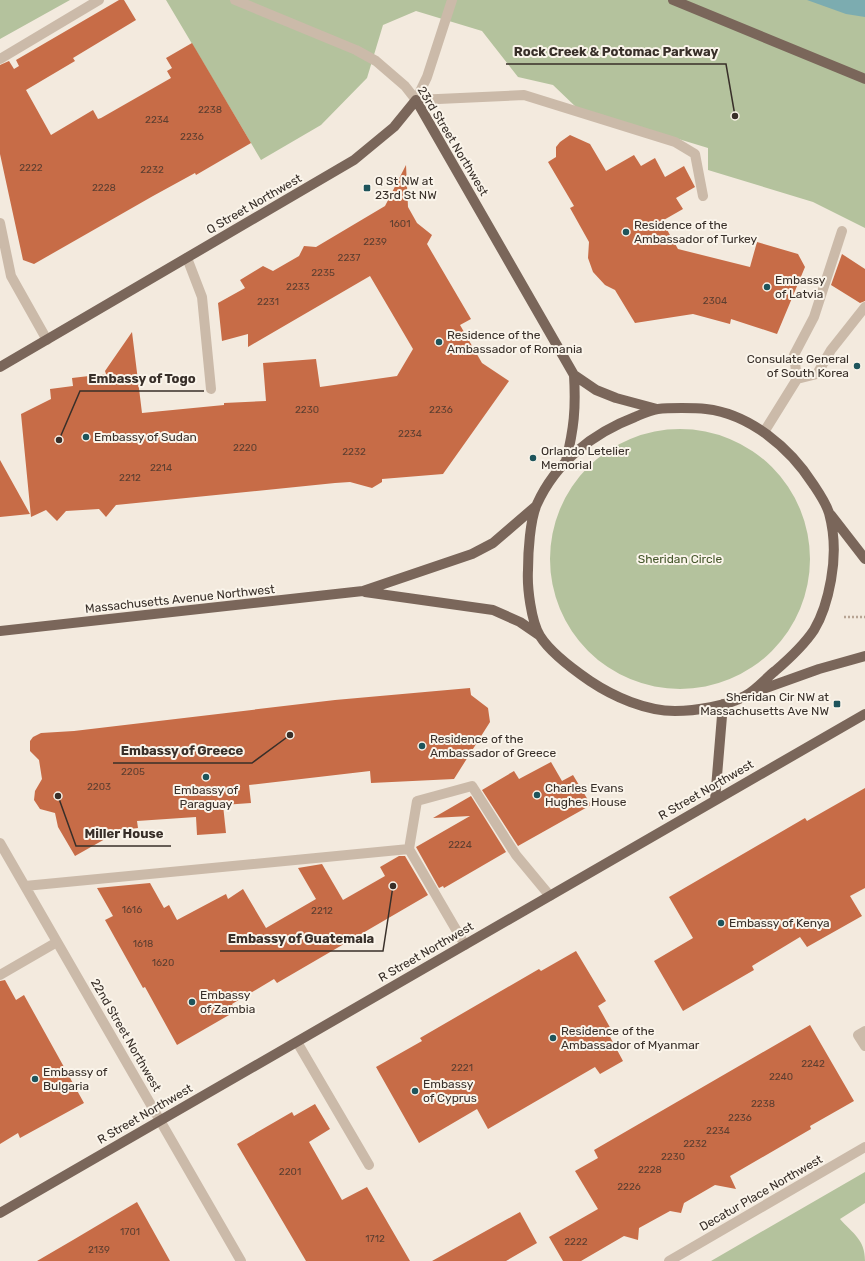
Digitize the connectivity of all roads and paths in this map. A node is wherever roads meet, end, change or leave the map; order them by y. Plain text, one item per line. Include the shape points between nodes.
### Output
1 (99, 0) edge
2 (235, 0) edge
3 (452, 0) edge
4 (672, 0) edge
5 (0, 59) edge
6 (865, 79) edge
7 (416, 100) junction
8 (703, 196) dead end
9 (0, 223) edge
10 (842, 231) dead end
11 (188, 258) junction
12 (865, 307) edge
13 (47, 340) junction
14 (0, 367) edge
15 (574, 375) junction
16 (797, 379) junction
17 (211, 389) dead end
18 (657, 409) junction
19 (764, 432) junction
20 (566, 461) junction
21 (536, 506) junction
22 (829, 511) junction
23 (865, 559) edge
24 (363, 592) junction
25 (841, 617) dead end
26 (865, 618) edge
27 (0, 631) edge
28 (539, 635) junction
29 (865, 656) edge
30 (745, 696) junction
31 (723, 704) junction
32 (865, 714) edge
33 (715, 800) junction
34 (0, 844) edge
35 (409, 849) junction
36 (25, 886) junction
37 (550, 896) junction
38 (57, 942) junction
39 (465, 945) junction
40 (0, 975) edge
41 (865, 1031) edge
42 (297, 1042) junction
43 (865, 1046) edge
44 (160, 1121) junction
45 (865, 1147) edge
46 (369, 1165) dead end
47 (0, 1213) edge
48 (241, 1261) edge
49 (669, 1261) edge

1 - 5 street
2 - 7 street, 23rd Street Northwest via 356,50 376,61 405,86
3 - 7 street, Q Street Northwest via 427,77
4 - 6 main road
7 - 8 street via 524,96 675,142 695,154
7 - 11 main road, Q Street Northwest via 394,127 354,160
7 - 15 main road, 23rd Street Northwest
9 - 13 street via 11,276
10 - 16 street via 814,317 794,355
11 - 13 main road, Q Street Northwest
11 - 17 street via 202,297
12 - 16 street via 831,350 817,374
13 - 14 main road, Q Street Northwest
15 - 18 main road, 23rd Street Northwest via 596,390
15 - 20 main road, 23rd Street Northwest via 575,427
16 - 19 street
18 - 19 main road via 707,409
18 - 20 main road via 624,421 599,434
19 - 22 main road via 806,474
20 - 21 main road
21 - 24 main road, Massachusetts Avenue Northwest via 493,543 472,554
21 - 28 main road via 527,588
22 - 23 main road
22 - 30 main road via 834,539 834,562 829,591 814,630 797,650
24 - 27 main road, Massachusetts Avenue Northwest
24 - 28 main road, Massachusetts Avenue Northwest via 493,610 520,622
25 - 26 path
28 - 31 main road, Massachusetts Avenue Northwest via 565,662 582,675 604,690 623,698 650,708 673,711
29 - 30 main road via 819,669
30 - 31 main road, Massachusetts Avenue Northwest
31 - 33 main road
32 - 33 main road, R Street Northwest
33 - 37 main road, R Street Northwest
34 - 36 street, 22nd Street Northwest
35 - 36 street
35 - 37 street via 417,801 472,786 516,854
35 - 39 street
36 - 38 street, 22nd Street Northwest
37 - 39 main road, R Street Northwest
38 - 40 street
38 - 44 street, 22nd Street Northwest
39 - 42 main road, R Street Northwest
41 - 43 street via 858,1035
42 - 44 main road, R Street Northwest
42 - 46 street
44 - 47 main road, R Street Northwest
44 - 48 street, 22nd Street Northwest
45 - 49 street, Decatur Place Northwest

